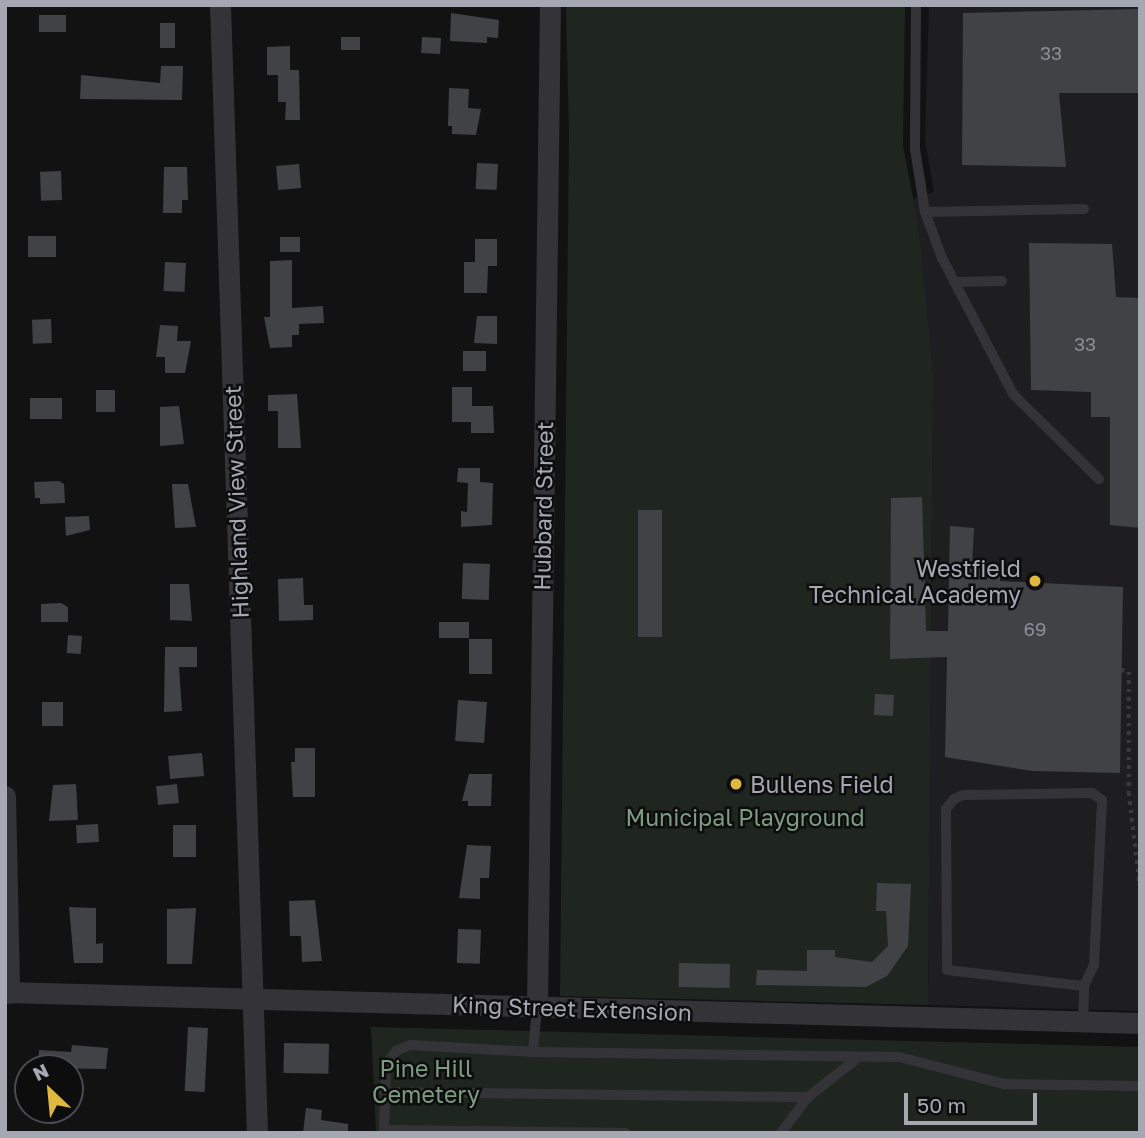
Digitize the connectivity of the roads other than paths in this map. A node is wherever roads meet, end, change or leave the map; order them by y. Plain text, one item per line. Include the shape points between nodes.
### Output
1 (220, 5) edge
2 (550, 5) edge
3 (916, 5) edge
4 (1084, 209) dead end
5 (925, 212) junction
6 (1002, 281) dead end
7 (954, 282) junction
8 (1099, 479) dead end
9 (5, 796) edge
10 (1084, 986) junction
11 (7, 993) edge
12 (251, 999) junction
13 (537, 1007) junction
14 (1083, 1021) junction
15 (1140, 1023) edge
16 (533, 1052) junction
17 (857, 1059) junction
18 (1140, 1086) edge
19 (384, 1092) junction
20 (808, 1097) junction
21 (384, 1131) edge
22 (257, 1133) edge
23 (626, 1133) edge
24 (781, 1133) edge

1 - 12 street, Highland View Street
2 - 13 street, Hubbard Street
3 - 5 lane via 915,149
4 - 5 lane
5 - 7 lane
6 - 7 lane
7 - 8 lane via 1013,394
9 - 11 street
10 - 10 lane via 1094,964 1102,800 1092,793 963,795 954,799 946,809 947,970
10 - 14 lane
11 - 12 street, King Street Extension
12 - 13 street, King Street Extension
12 - 22 street, Highland View Street
13 - 14 street, King Street Extension
13 - 16 lane
14 - 15 street, King Street Extension
16 - 17 lane
16 - 19 lane via 410,1045 396,1051 386,1064
17 - 18 lane via 899,1057 1004,1084
17 - 20 lane
19 - 20 lane
19 - 21 lane
20 - 24 lane
21 - 23 lane

